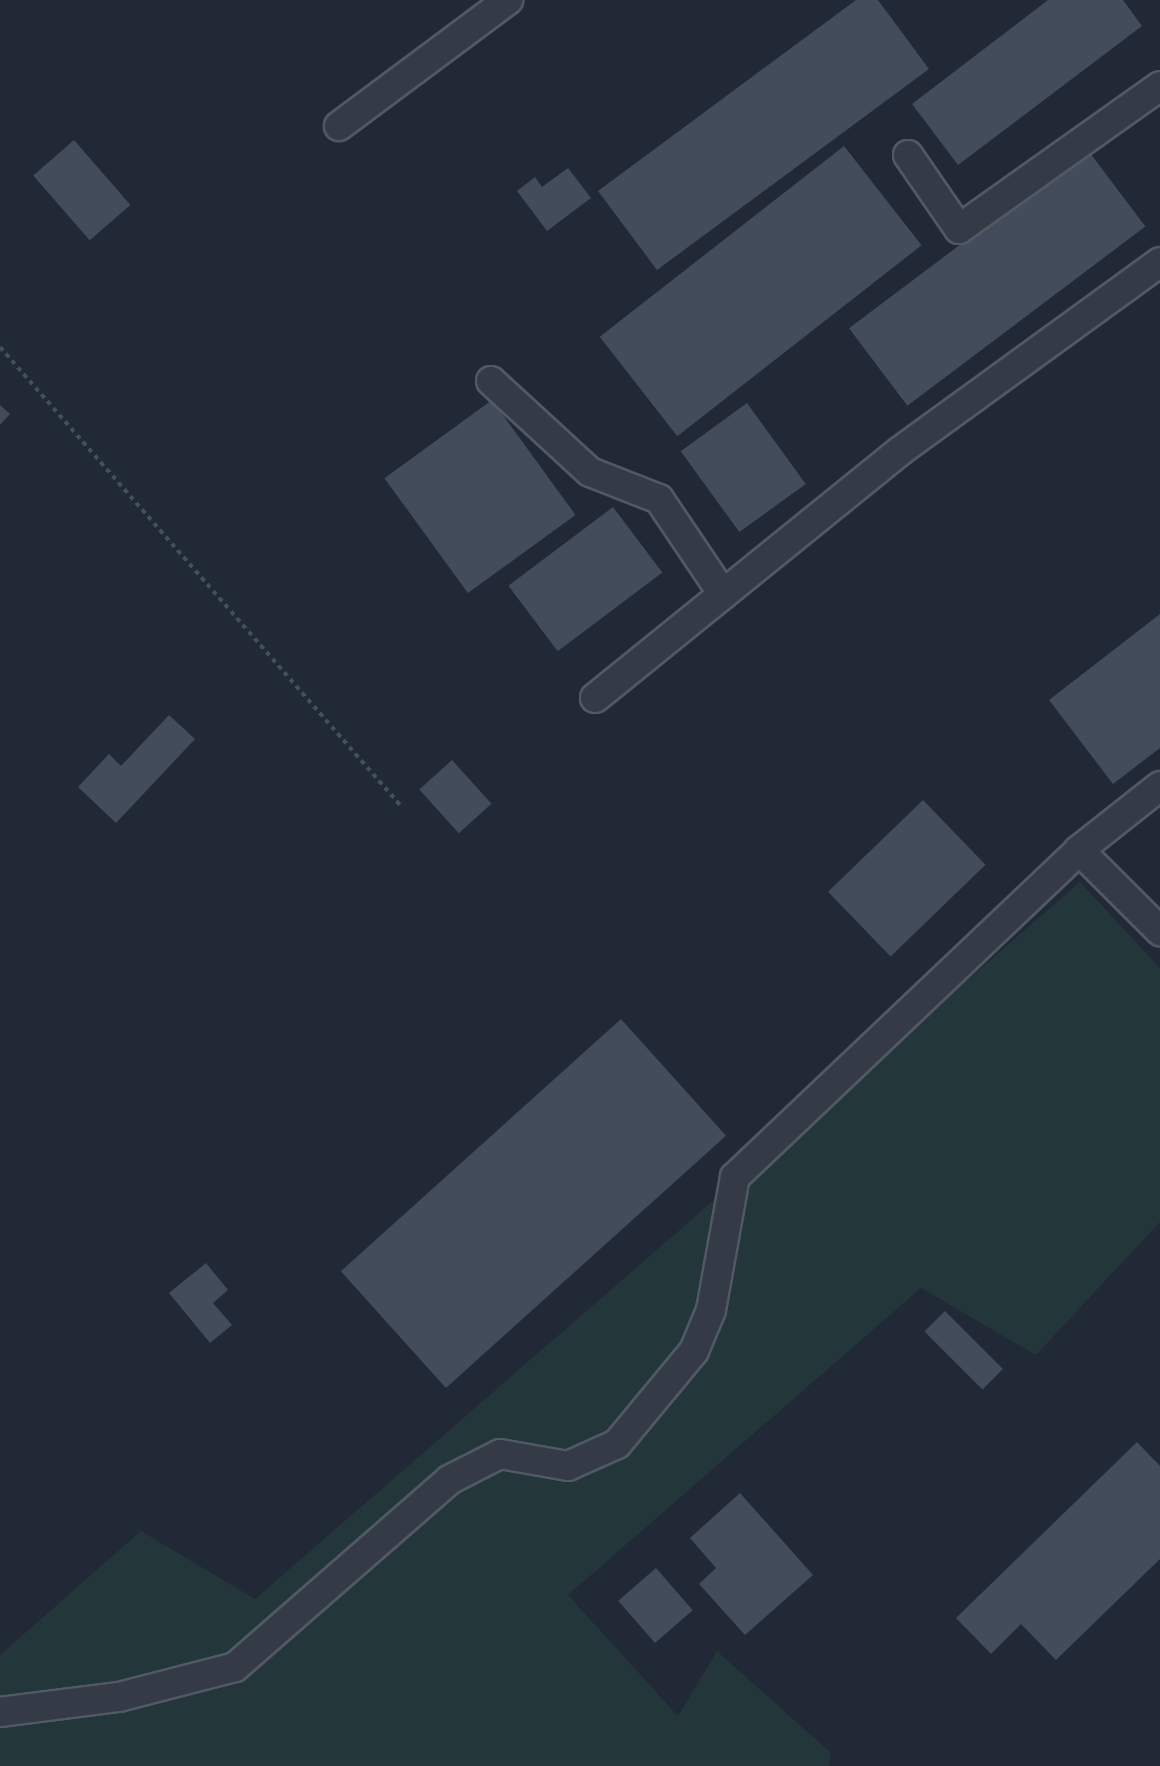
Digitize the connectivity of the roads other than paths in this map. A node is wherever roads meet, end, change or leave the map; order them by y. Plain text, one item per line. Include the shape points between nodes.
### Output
1 (508, 0) edge
2 (1160, 86) edge
3 (339, 126) dead end
4 (908, 155) dead end
5 (1160, 262) edge
6 (491, 381) dead end
7 (723, 594) junction
8 (595, 698) dead end
9 (1160, 786) edge
10 (1079, 850) junction
11 (1160, 931) edge
12 (0, 1712) edge

1 - 3 lane
2 - 4 lane via 958,229
5 - 7 lane via 900,451
6 - 7 lane via 590,472 659,499
7 - 8 lane
9 - 10 lane
10 - 11 lane
10 - 12 lane via 735,1177 711,1310 694,1351 617,1444 568,1466 500,1454 449,1480 235,1667 119,1697

